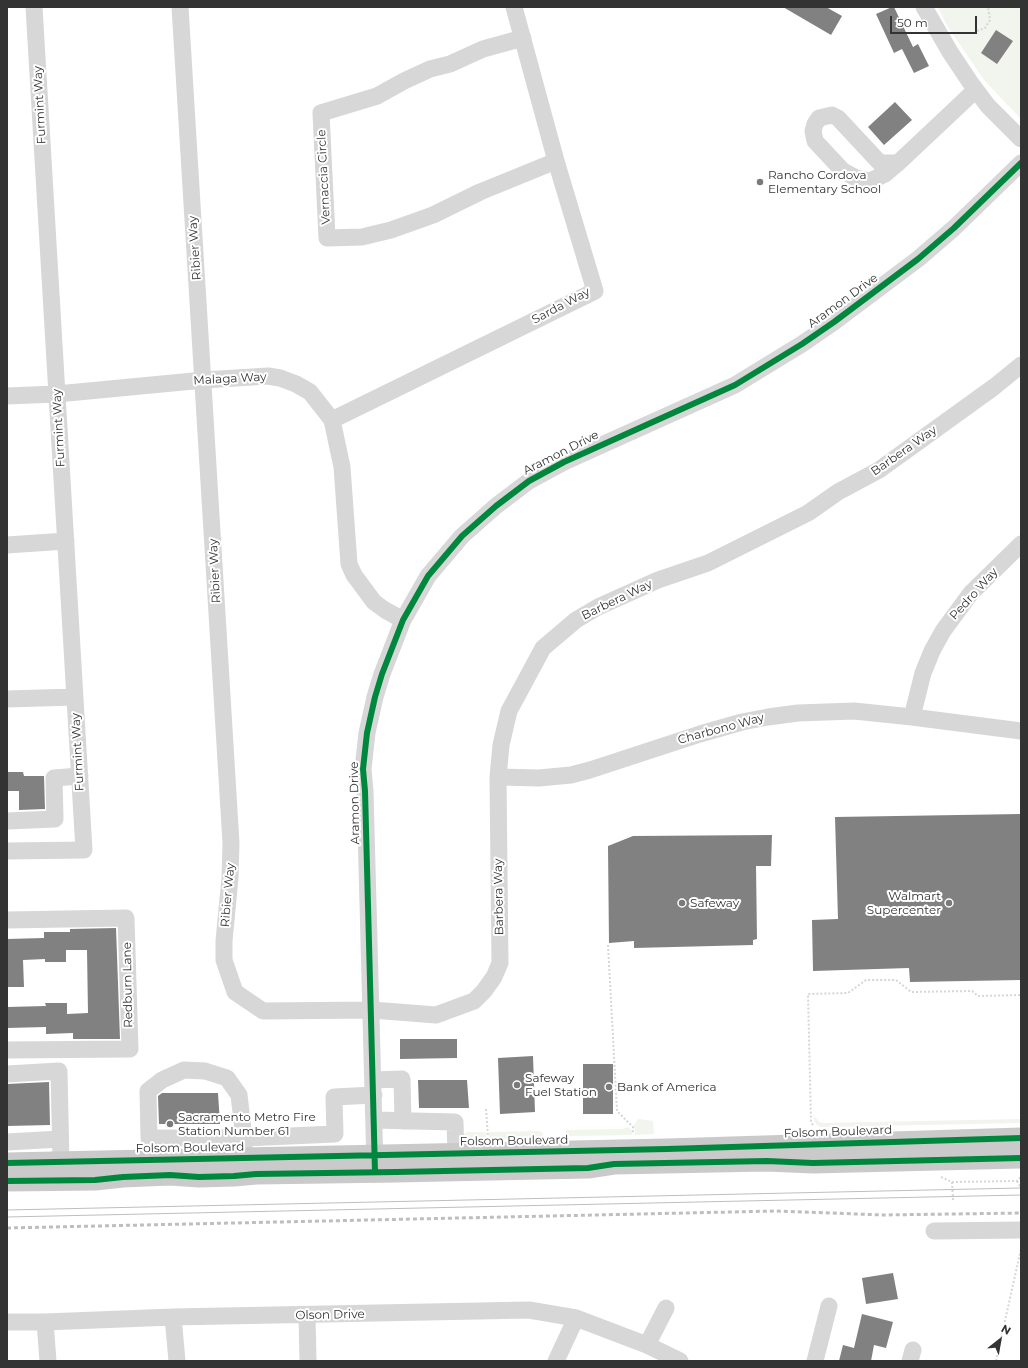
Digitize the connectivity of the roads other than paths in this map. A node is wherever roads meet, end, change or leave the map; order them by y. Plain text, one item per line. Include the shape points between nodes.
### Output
1 (34, 7) edge
2 (180, 7) edge
3 (514, 7) edge
4 (923, 8) edge
5 (523, 38) junction
6 (976, 90) junction
7 (1021, 139) edge
8 (556, 161) junction
9 (898, 163) junction
10 (1021, 163) edge
11 (1021, 365) edge
12 (204, 380) junction
13 (57, 394) junction
14 (7, 396) edge
15 (332, 420) junction
16 (66, 541) junction
17 (1021, 544) edge
18 (7, 545) edge
19 (403, 620) junction
20 (75, 697) junction
21 (7, 698) edge
22 (912, 717) junction
23 (1021, 731) edge
24 (80, 776) junction
25 (498, 777) junction
26 (7, 821) edge
27 (7, 851) edge
28 (7, 920) edge
29 (372, 1010) junction
30 (7, 1050) edge
31 (7, 1074) edge
32 (374, 1088) junction
33 (374, 1120) junction
34 (403, 1120) junction
35 (184, 1138) junction
36 (244, 1138) junction
37 (1021, 1138) edge
38 (60, 1139) junction
39 (7, 1142) edge
40 (456, 1154) junction
41 (1021, 1158) edge
42 (245, 1159) junction
43 (61, 1162) junction
44 (7, 1163) edge
45 (375, 1164) junction
46 (185, 1168) junction
47 (7, 1181) edge
48 (1021, 1230) edge
49 (934, 1231) dead end
50 (829, 1306) dead end
51 (666, 1308) dead end
52 (307, 1315) junction
53 (174, 1317) junction
54 (576, 1318) junction
55 (7, 1322) edge
56 (45, 1322) junction
57 (647, 1345) junction
58 (48, 1361) edge
59 (177, 1361) edge
60 (308, 1361) edge
61 (556, 1361) edge
62 (680, 1361) edge
63 (815, 1361) edge

1 - 13 street, Furmint Way
2 - 12 street, Ribier Way
3 - 5 street, Sarda Way
4 - 6 street
5 - 8 street, Sarda Way
5 - 8 street, Vernaccia Circle via 483,49 404,81 377,96 321,113 327,238 362,237 398,228
6 - 7 street
6 - 9 street
8 - 15 street, Sarda Way via 594,291
9 - 9 street via 880,163 832,114 819,118 815,124 815,141 843,171 856,178 870,181 885,174
10 - 19 street, Aramon Drive via 918,259 802,344 735,385 529,480 462,536 428,576
11 - 25 street, Barbera Way via 994,388 879,470 838,492 808,513 708,563 658,580 598,607 576,620 543,648 509,711 501,744
12 - 13 street, Malaga Way
12 - 15 street, Malaga Way via 268,376 280,378 310,392
12 - 29 street, Ribier Way via 231,843 224,960 235,992 263,1011
13 - 14 street, Malaga Way
13 - 16 street, Furmint Way
15 - 19 street, Malaga Way via 342,467 349,564 374,602
16 - 18 street
16 - 20 street, Furmint Way
17 - 22 street, Pedro Way via 971,593 943,631 923,673
19 - 29 street, Aramon Drive via 375,697 367,732 363,769
20 - 21 street
20 - 24 street, Furmint Way
22 - 23 street, Charbono Way
22 - 25 street, Charbono Way via 854,711 768,717 700,734 571,775 539,778
24 - 26 street via 54,778 54,819
24 - 27 street, Furmint Way via 84,850
25 - 29 street, Barbera Way via 500,963 494,977 474,1001 436,1015
28 - 30 street, Redburn Lane via 126,918 130,1049
29 - 32 street, Aramon Drive
31 - 38 street via 59,1071
32 - 33 street, Aramon Drive
32 - 34 street via 402,1079
32 - 36 street via 334,1097 336,1134
33 - 34 street
33 - 45 street, Aramon Drive
34 - 40 street via 455,1122
35 - 36 street
35 - 36 street via 149,1138 148,1091 162,1080 184,1070 205,1071 227,1078 239,1095
35 - 46 street
36 - 42 street
37 - 40 main road, Folsom Boulevard
38 - 39 street
38 - 43 street
40 - 45 main road, Folsom Boulevard
41 - 45 main road, Folsom Boulevard via 614,1164 588,1168
42 - 45 main road, Folsom Boulevard
42 - 46 main road, Folsom Boulevard
43 - 44 main road, Folsom Boulevard
43 - 46 main road, Folsom Boulevard
45 - 46 main road, Folsom Boulevard via 199,1177
46 - 47 main road, Folsom Boulevard via 95,1180
48 - 49 street
50 - 63 street
51 - 57 street
52 - 53 street, Olson Drive
52 - 54 street, Olson Drive via 529,1310
52 - 60 street
53 - 56 street, Olson Drive
53 - 59 street
54 - 57 street, Olson Drive
54 - 61 street
55 - 56 street, Olson Drive
56 - 58 street
57 - 62 street, Olson Drive

